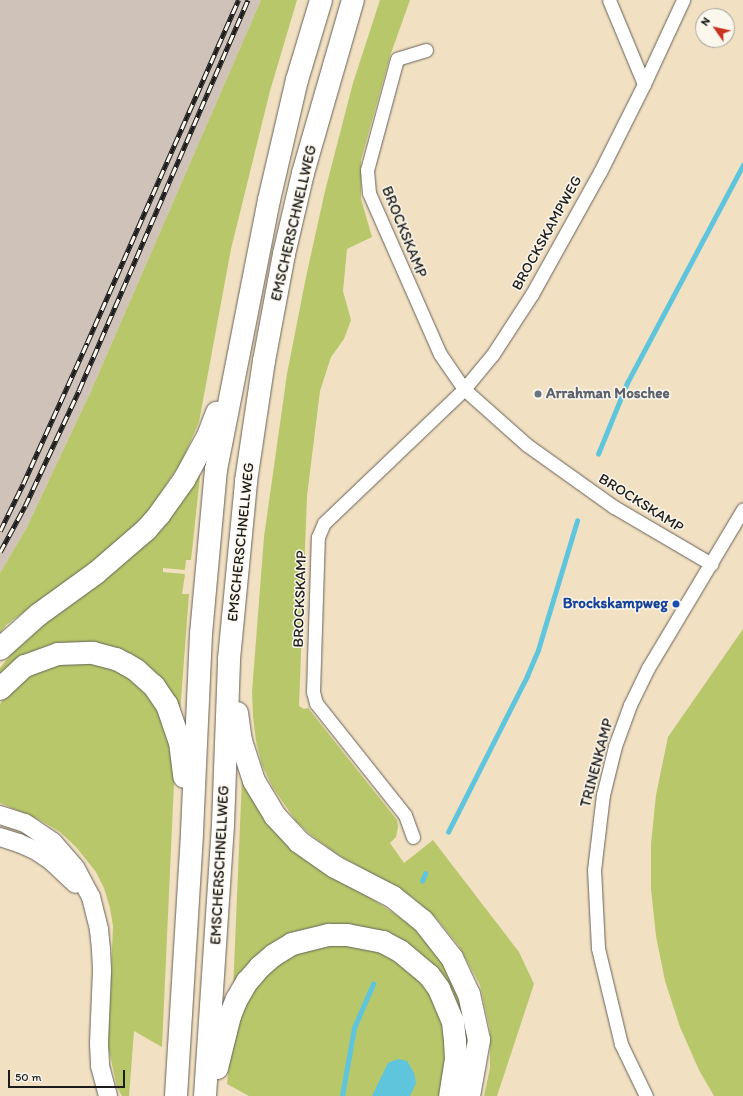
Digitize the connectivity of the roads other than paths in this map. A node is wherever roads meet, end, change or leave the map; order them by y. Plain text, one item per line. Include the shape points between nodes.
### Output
1 (321, 0) edge
2 (353, 0) edge
3 (609, 0) edge
4 (683, 0) edge
5 (426, 50) dead end
6 (644, 84) junction
7 (241, 344) junction
8 (464, 389) junction
9 (743, 509) edge
10 (711, 564) junction
11 (0, 649) edge
12 (229, 658) junction
13 (0, 689) edge
14 (0, 815) edge
15 (192, 832) junction
16 (0, 837) edge
17 (413, 837) dead end
18 (95, 913) junction
19 (210, 1081) edge
20 (108, 1096) edge
21 (176, 1096) edge
22 (205, 1096) edge
23 (450, 1096) edge
24 (469, 1096) edge
25 (646, 1096) edge

1 - 7 highway, EMSCHERSCHNELLWEG via 297,80 269,200
2 - 12 highway, EMSCHERSCHNELLWEG via 303,173 284,254 264,361 246,481
3 - 6 street
4 - 6 street, BROCKSKAMPWEG
5 - 8 street, BROCKSKAMP via 397,58 367,170 369,194 440,354
6 - 8 street, BROCKSKAMPWEG via 600,172 532,294 493,354
7 - 11 highway via 208,436 184,480 159,516 130,545 38,615
7 - 15 highway, EMSCHERSCHNELLWEG via 216,470 201,634
8 - 10 street, BROCKSKAMP via 527,445 560,470 614,507
8 - 17 street, BROCKSKAMP via 324,522 318,537 313,692 316,703 405,816
9 - 10 street, TRINENKAMP
10 - 25 street, TRINENKAMP via 648,668 630,706 615,746 602,795 597,833 594,870 598,948 621,1044
12 - 19 highway, EMSCHERSCHNELLWEG
12 - 24 highway via 241,741 254,781 275,816 299,842 329,863 392,897 423,921 452,958 469,994 479,1040
13 - 15 highway via 25,666 47,657 70,652 105,655 136,670 154,686 172,716 180,742
14 - 18 main road via 25,823 65,854 84,881
15 - 21 highway, EMSCHERSCHNELLWEG
16 - 18 main road via 19,843 50,860 76,884
18 - 20 main road via 102,971 98,1044 100,1066
19 - 22 highway, EMSCHERSCHNELLWEG
19 - 23 highway via 237,999 260,967 292,944 328,935 347,935 383,942 400,950 429,975 439,989 453,1022 455,1041 456,1059

